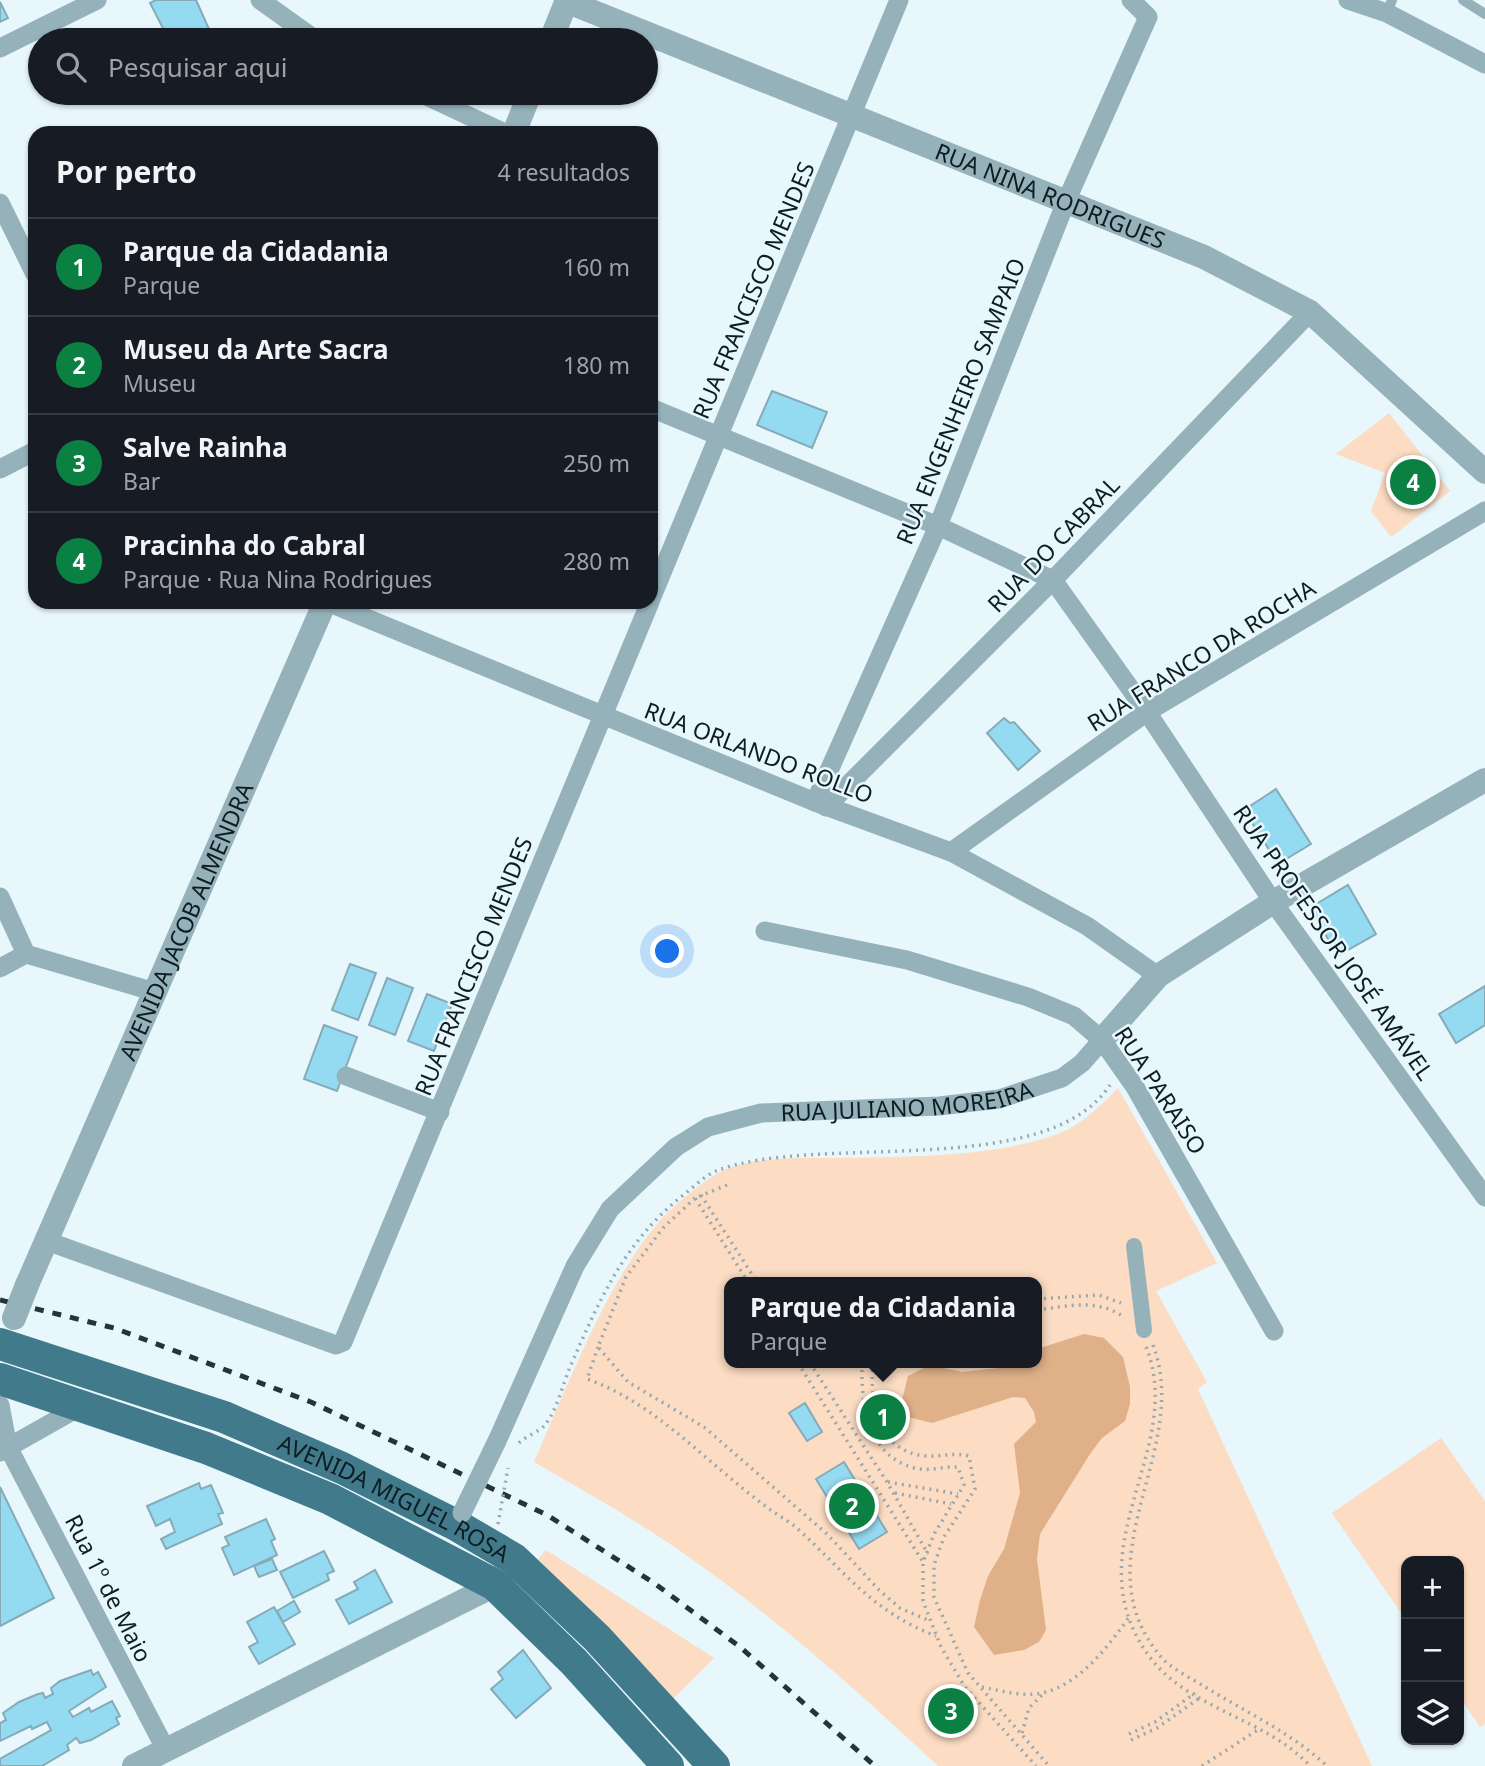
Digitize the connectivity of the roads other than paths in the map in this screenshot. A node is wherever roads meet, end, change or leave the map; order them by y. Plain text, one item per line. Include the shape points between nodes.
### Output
1 (97, 0) edge
2 (260, 0) edge
3 (899, 0) edge
4 (1130, 0) edge
5 (1348, 0) edge
6 (1463, 0) edge
7 (566, 1) edge
8 (1389, 7) edge
9 (1485, 15) edge
10 (40, 28) edge
11 (299, 28) edge
12 (556, 28) edge
13 (632, 28) edge
14 (28, 34) edge
15 (658, 38) edge
16 (0, 48) edge
17 (1485, 64) edge
18 (446, 105) edge
19 (525, 105) edge
20 (851, 117) junction
21 (490, 126) edge
22 (517, 126) edge
23 (0, 203) edge
24 (1065, 204) junction
25 (28, 260) edge
26 (1310, 312) junction
27 (658, 411) edge
28 (719, 434) junction
29 (28, 455) edge
30 (0, 469) edge
31 (1485, 472) edge
32 (1485, 511) edge
33 (938, 526) junction
34 (1053, 580) junction
35 (658, 581) edge
36 (323, 609) edge
37 (343, 609) edge
38 (646, 609) edge
39 (1147, 712) junction
40 (602, 717) junction
41 (1485, 780) edge
42 (820, 804) junction
43 (951, 852) junction
44 (0, 897) edge
45 (1273, 902) junction
46 (765, 931) dead end
47 (26, 954) junction
48 (0, 968) edge
49 (1158, 976) junction
50 (155, 992) junction
51 (1102, 1040) junction
52 (346, 1076) dead end
53 (440, 1112) junction
54 (1485, 1197) edge
55 (44, 1240) junction
56 (1129, 1249) dead end
57 (1138, 1329) road end
58 (1274, 1331) dead end
59 (5, 1341) edge
60 (0, 1379) edge
61 (0, 1405) edge
62 (83, 1405) junction
63 (4, 1450) edge
64 (459, 1519) junction
65 (514, 1559) junction
66 (495, 1585) junction
67 (597, 1638) junction
68 (574, 1662) junction
69 (677, 1726) junction
70 (166, 1751) junction
71 (660, 1758) edge
72 (134, 1766) edge
73 (714, 1766) edge

1 - 10 street
2 - 11 street
3 - 20 street, RUA FRANCISCO MENDES
4 - 24 street, RUA ENGENHEIRO SAMPAIO via 1148,17
5 - 8 street
6 - 9 lane
7 - 12 street
7 - 13 street, RUA NINA RODRIGUES
8 - 17 street
14 - 16 street
15 - 20 street, RUA NINA RODRIGUES
18 - 21 street
19 - 22 street
20 - 24 street, RUA NINA RODRIGUES
20 - 28 street, RUA FRANCISCO MENDES
23 - 25 street
24 - 26 street, RUA NINA RODRIGUES via 1204,257
24 - 33 street, RUA ENGENHEIRO SAMPAIO
26 - 31 street, RUA NINA RODRIGUES
26 - 34 street, RUA DO CABRAL
27 - 28 street
28 - 33 street
28 - 35 street, RUA FRANCISCO MENDES
29 - 30 street
32 - 39 street, RUA FRANCO DA ROCHA
33 - 34 street
33 - 42 street, RUA ENGENHEIRO SAMPAIO
34 - 39 street, RUA PROFESSOR JOSÉ AMÁVEL
34 - 42 street, RUA DO CABRAL
36 - 50 street, AVENIDA JACOB ALMENDRA
37 - 40 street, RUA ORLANDO ROLLO
38 - 40 street, RUA FRANCISCO MENDES
39 - 43 street, RUA FRANCO DA ROCHA
39 - 45 street, RUA PROFESSOR JOSÉ AMÁVEL
40 - 42 street, RUA ORLANDO ROLLO
40 - 53 street, RUA FRANCISCO MENDES
41 - 45 street, RUA JULIANO MOREIRA
42 - 43 street, RUA ORLANDO ROLLO
43 - 49 street, RUA ORLANDO ROLLO via 1087,926
44 - 47 street
45 - 49 street, RUA JULIANO MOREIRA
45 - 54 street, RUA PROFESSOR JOSÉ AMÁVEL
46 - 51 street, RUA PARAISO via 963,976 1074,1016
47 - 48 street
47 - 50 street
49 - 51 street, RUA JULIANO MOREIRA
50 - 55 street, AVENIDA JACOB ALMENDRA
51 - 58 street, RUA PARAISO via 1165,1136
51 - 64 street, RUA JULIANO MOREIRA, bridge via 1062,1078 999,1099 761,1113 708,1127 676,1147 620,1200 575,1266 506,1444
52 - 53 street
53 - 55 street, RUA FRANCISCO MENDES via 351,1328 336,1345
55 - 59 street, AVENIDA JACOB ALMENDRA, bridge
56 - 57 street
59 - 64 main road, AVENIDA MIGUEL ROSA via 224,1418
60 - 62 main road, AVENIDA MIGUEL ROSA
61 - 63 street, Rua 1º de Maio
62 - 63 street
62 - 66 main road, AVENIDA MIGUEL ROSA via 206,1448 330,1499
63 - 70 street, Rua 1º de Maio
64 - 65 main road, AVENIDA MIGUEL ROSA
65 - 66 street
65 - 67 main road, AVENIDA MIGUEL ROSA
66 - 68 main road, AVENIDA MIGUEL ROSA
66 - 70 street
67 - 68 main road
67 - 69 main road, AVENIDA MIGUEL ROSA
68 - 71 main road, AVENIDA MIGUEL ROSA
69 - 71 main road
69 - 73 main road, AVENIDA MIGUEL ROSA
70 - 72 street

